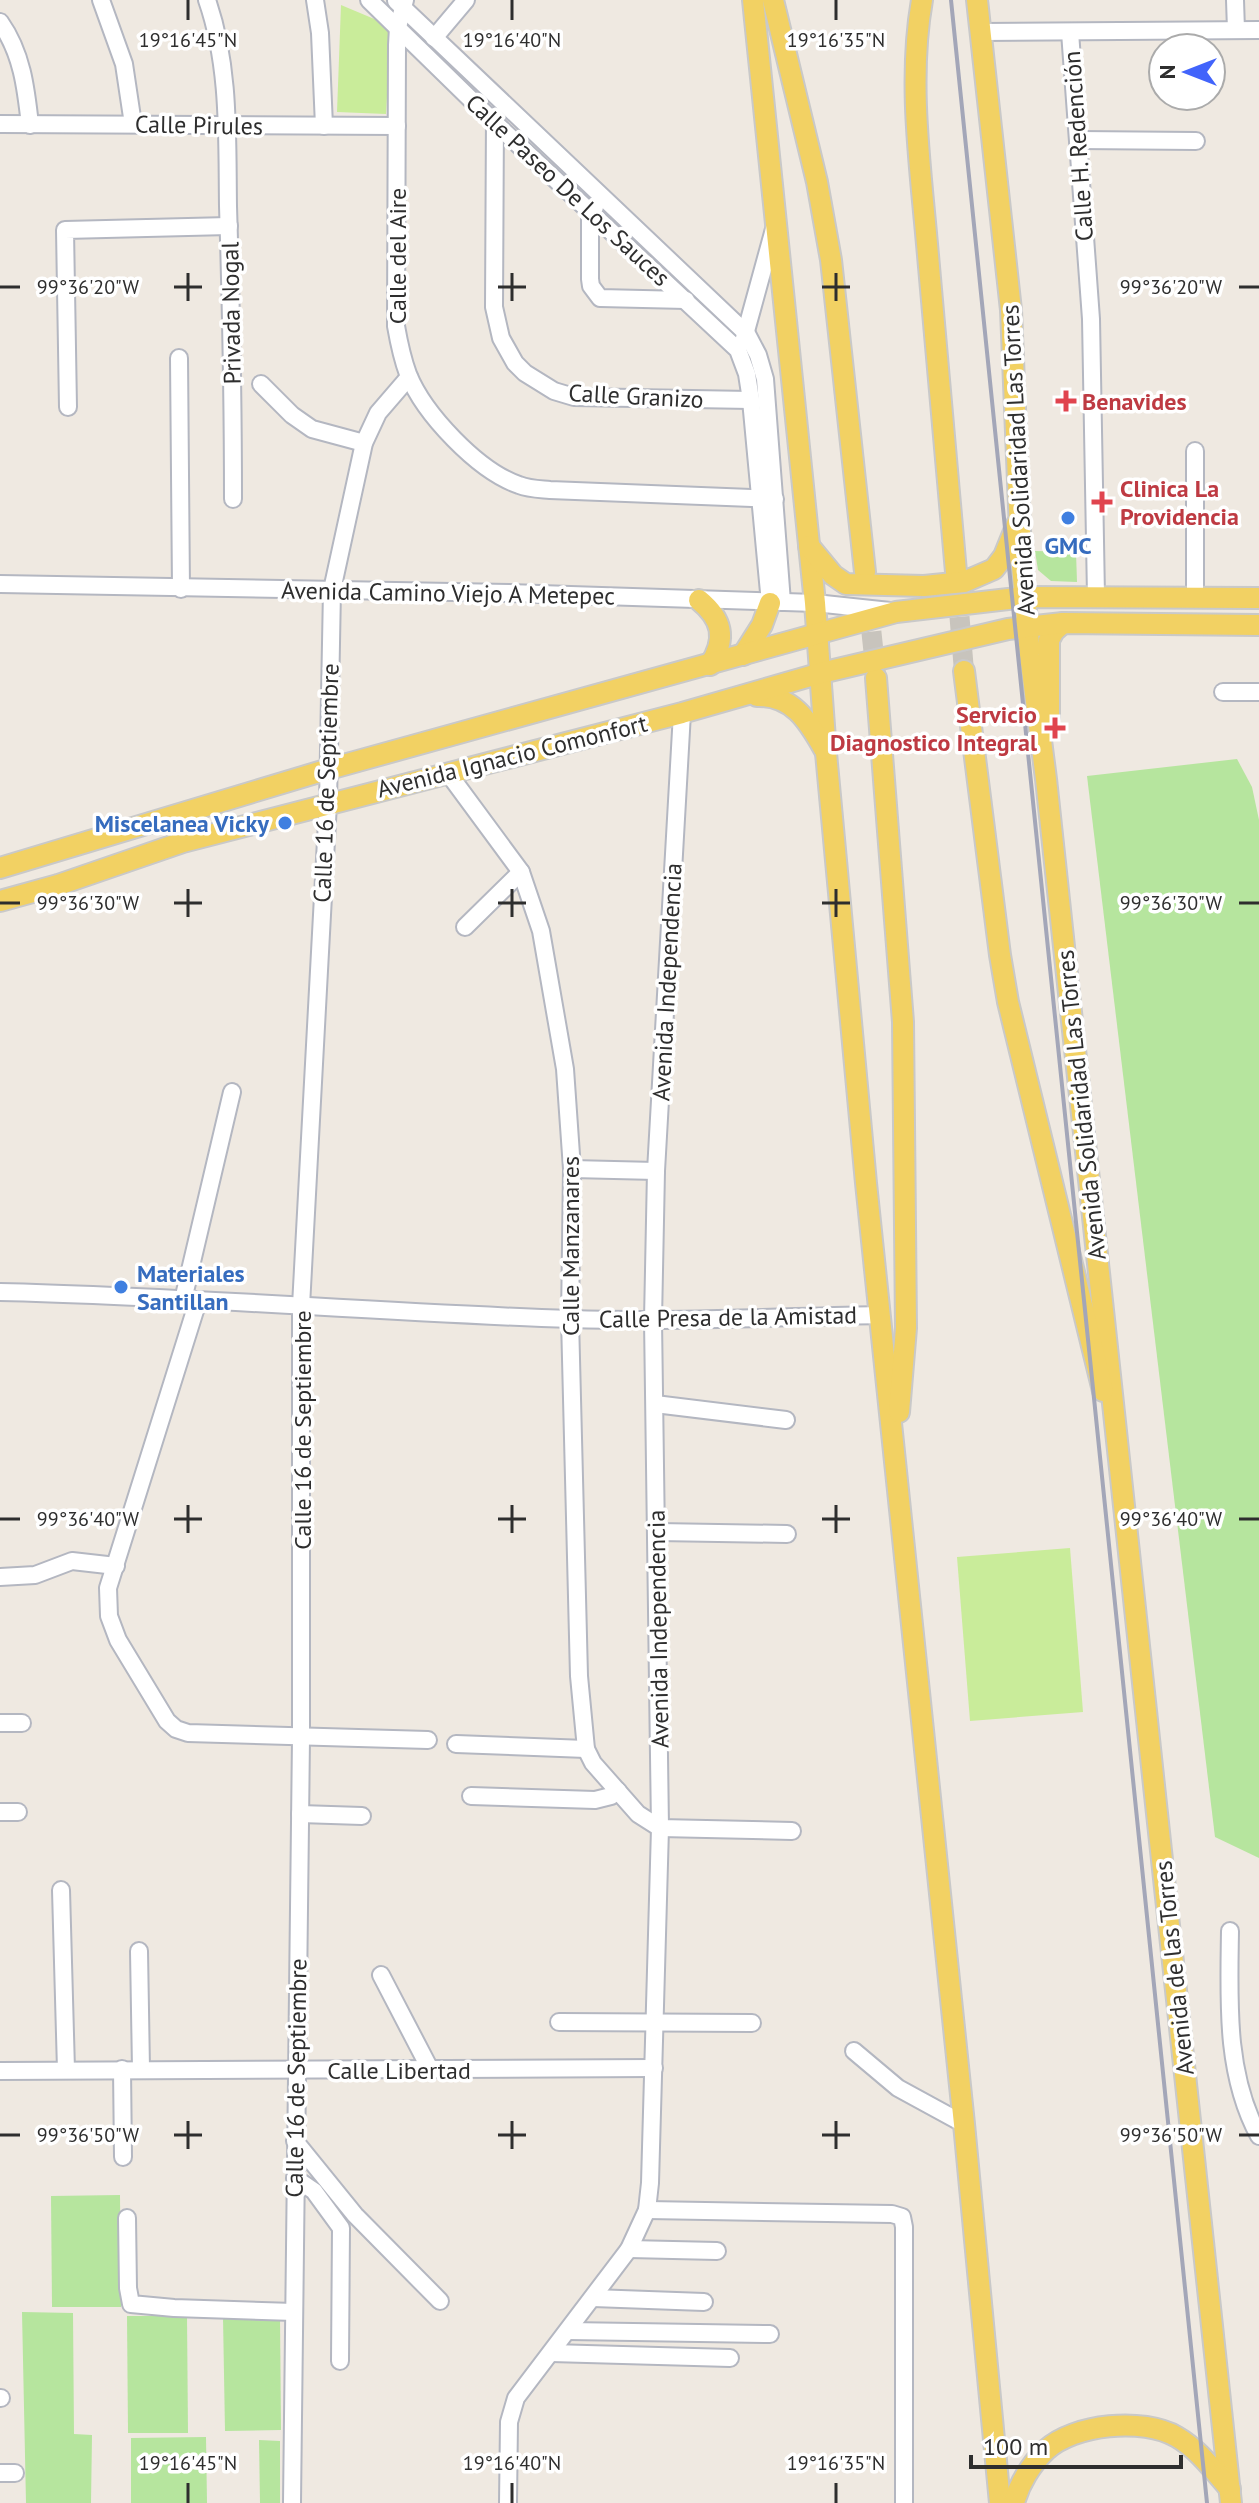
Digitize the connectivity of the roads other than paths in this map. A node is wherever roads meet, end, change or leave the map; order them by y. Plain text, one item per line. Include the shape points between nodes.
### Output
1 (101, 0) edge
2 (207, 0) edge
3 (315, 0) edge
4 (369, 0) edge
5 (466, 0) edge
6 (753, 0) edge
7 (773, 0) edge
8 (922, 0) edge
9 (977, 0) edge
10 (1235, 0) edge
11 (401, 2) edge
12 (0, 22) edge
13 (398, 27) junction
14 (1236, 30) junction
15 (1259, 30) edge
16 (981, 32) junction
17 (1070, 32) junction
18 (434, 38) junction
19 (495, 95) junction
20 (495, 123) junction
21 (0, 124) edge
22 (133, 124) junction
23 (30, 125) junction
24 (226, 126) junction
25 (324, 126) junction
26 (397, 126) junction
27 (1078, 140) junction
28 (1196, 141) dead end
29 (603, 197) junction
30 (590, 211) junction
31 (776, 222) junction
32 (229, 226) junction
33 (686, 300) junction
34 (747, 334) junction
35 (738, 350) junction
36 (179, 358) dead end
37 (746, 369) junction
38 (409, 377) junction
39 (765, 379) junction
40 (261, 384) dead end
41 (794, 393) junction
42 (751, 400) junction
43 (68, 407) dead end
44 (364, 443) junction
45 (1195, 451) dead end
46 (233, 499) dead end
47 (768, 499) junction
48 (1019, 518) junction
49 (809, 546) junction
50 (1021, 555) junction
51 (865, 572) tunnel mouth
52 (956, 572) tunnel mouth
53 (0, 584) edge
54 (181, 589) junction
55 (332, 590) junction
56 (1086, 596) junction
57 (1195, 596) junction
58 (1025, 597) junction
59 (1259, 598) edge
60 (699, 600) junction
61 (776, 602) junction
62 (815, 603) junction
63 (896, 612) junction
64 (1063, 623) junction
65 (1259, 625) edge
66 (1027, 626) junction
67 (818, 635) junction
68 (743, 655) junction
69 (710, 665) junction
70 (964, 671) tunnel mouth
71 (821, 673) junction
72 (876, 678) tunnel mouth
73 (1223, 692) dead end
74 (1259, 692) edge
75 (741, 696) junction
76 (682, 713) junction
77 (826, 753) junction
78 (329, 769) junction
79 (448, 773) junction
80 (1046, 779) junction
81 (328, 803) junction
82 (0, 868) edge
83 (521, 872) junction
84 (0, 901) edge
85 (465, 927) dead end
86 (232, 1092) dead end
87 (572, 1169) junction
88 (656, 1171) junction
89 (0, 1292) edge
90 (191, 1300) junction
91 (301, 1306) junction
92 (881, 1315) junction
93 (570, 1319) junction
94 (653, 1320) junction
95 (655, 1404) junction
96 (786, 1420) dead end
97 (1117, 1433) junction
98 (895, 1444) junction
99 (657, 1532) junction
100 (787, 1534) dead end
101 (116, 1566) junction
102 (0, 1577) edge
103 (0, 1723) edge
104 (22, 1723) dead end
105 (301, 1738) junction
106 (428, 1740) dead end
107 (456, 1744) dead end
108 (586, 1749) junction
109 (618, 1791) junction
110 (471, 1796) dead end
111 (0, 1812) edge
112 (18, 1812) dead end
113 (300, 1814) junction
114 (362, 1816) dead end
115 (660, 1828) junction
116 (792, 1831) dead end
117 (61, 1890) dead end
118 (1230, 1931) dead end
119 (139, 1951) dead end
120 (381, 1975) dead end
121 (559, 2022) dead end
122 (654, 2022) junction
123 (752, 2023) dead end
124 (854, 2051) dead end
125 (654, 2068) junction
126 (122, 2069) junction
127 (141, 2069) junction
128 (66, 2070) junction
129 (296, 2070) junction
130 (0, 2071) edge
131 (431, 2071) junction
132 (964, 2124) junction
133 (1259, 2136) edge
134 (295, 2141) junction
135 (123, 2157) dead end
136 (295, 2178) junction
137 (647, 2210) junction
138 (127, 2218) dead end
139 (629, 2249) junction
140 (717, 2251) dead end
141 (593, 2298) junction
142 (440, 2301) dead end
143 (704, 2302) dead end
144 (294, 2312) junction
145 (568, 2331) junction
146 (770, 2334) dead end
147 (551, 2353) junction
148 (730, 2358) dead end
149 (340, 2361) dead end
150 (1231, 2496) edge
151 (292, 2503) edge
152 (508, 2503) edge
153 (904, 2503) edge
154 (1000, 2503) edge
155 (1014, 2503) edge

1 - 22 street via 124,64
2 - 24 street, Privada Nogal via 223,66
3 - 25 street
4 - 13 street, Calle Paseo De Los Sauces
5 - 18 street
6 - 31 main road
7 - 51 main road via 831,260
8 - 52 main road via 916,78 920,160
9 - 16 main road, Avenida Solidaridad Las Torres
10 - 14 street
11 - 13 street, Calle del Aire
11 - 18 street, Calle Paseo De Los Sauces
12 - 23 street via 24,73
13 - 20 street, Calle Paseo De Los Sauces
13 - 26 street, Calle del Aire
14 - 15 street
14 - 17 street
16 - 17 street
16 - 48 main road, Avenida Solidaridad Las Torres via 1011,310
17 - 27 street, Calle H. Redención
18 - 19 street, Calle Paseo De Los Sauces
19 - 20 street, Calle Granizo
19 - 29 street, Calle Paseo De Los Sauces
20 - 30 street, Calle Paseo De Los Sauces
20 - 42 street, Calle Granizo via 494,307 501,338 515,363 539,382 574,397
21 - 23 street, Calle Pirules
22 - 23 street, Calle Pirules
22 - 24 street, Calle Pirules
24 - 25 street, Calle Pirules
24 - 32 street, Privada Nogal
25 - 26 street, Calle Pirules
26 - 38 street, Calle del Aire via 394,293
27 - 28 street
27 - 56 street, Calle H. Redención via 1091,319
29 - 30 street
29 - 34 street, Calle Paseo De Los Sauces
30 - 33 street, Calle Paseo De Los Sauces
30 - 33 street via 590,279 600,298
31 - 34 street
31 - 41 main road
32 - 43 street via 65,230
32 - 46 street, Privada Nogal
33 - 35 street, Calle Paseo De Los Sauces
34 - 35 street
34 - 39 street, Calle Paseo De Los Sauces
35 - 37 street, Calle Paseo De Los Sauces
36 - 54 street
37 - 39 street
37 - 42 street, Calle Paseo De Los Sauces
38 - 44 street, Calle 16 de Septiembre via 378,413
38 - 47 street, Calle del Aire via 453,437 493,471 522,486
39 - 41 street
39 - 47 street, Calle Paseo De Los Sauces
40 - 44 street via 312,429
41 - 49 main road
42 - 47 street, Calle Paseo De Los Sauces
44 - 55 street, Calle 16 de Septiembre
45 - 57 street
47 - 61 street
48 - 49 main road via 994,569 964,582 846,584
48 - 50 main road, Avenida Solidaridad Las Torres
49 - 62 main road
50 - 56 main road via 1045,583
50 - 58 main road, Avenida Solidaridad Las Torres
53 - 54 street, Avenida Camino Viejo A Metepec
54 - 55 street, Avenida Camino Viejo A Metepec
55 - 60 street, Avenida Camino Viejo A Metepec
55 - 78 street, Calle 16 de Septiembre
56 - 57 main road, Avenida Ignacio Comonfort
56 - 58 main road, Avenida Ignacio Comonfort
57 - 59 main road, Avenida Ignacio Comonfort
58 - 63 main road, Avenida Ignacio Comonfort
58 - 66 main road, Avenida Solidaridad Las Torres
60 - 61 street, Avenida Camino Viejo A Metepec
60 - 69 main road via 716,618 721,638
61 - 62 street, Avenida Camino Viejo A Metepec
61 - 68 main road
62 - 63 street, Avenida Camino Viejo A Metepec
62 - 67 main road
63 - 67 main road, Avenida Ignacio Comonfort
64 - 65 main road, Avenida Ignacio Comonfort
64 - 66 main road, Avenida Ignacio Comonfort
64 - 80 main road via 1049,640
66 - 71 main road, Avenida Ignacio Comonfort
66 - 80 main road, Avenida Solidaridad Las Torres
67 - 68 main road, Avenida Ignacio Comonfort
67 - 71 main road
68 - 69 main road, Avenida Ignacio Comonfort
69 - 78 main road, Avenida Ignacio Comonfort
70 - 97 main road, Avenida Solidaridad Las Torres via 1008,1002 1086,1329
71 - 75 main road, Avenida Ignacio Comonfort
71 - 77 main road
72 - 98 main road via 903,1022 906,1328
73 - 74 street
75 - 76 main road, Avenida Ignacio Comonfort
75 - 77 main road via 781,698 792,705
76 - 79 main road, Avenida Ignacio Comonfort
76 - 88 street, Avenida Independencia
77 - 92 main road
78 - 81 street, Calle 16 de Septiembre
78 - 82 main road, Avenida Ignacio Comonfort
79 - 81 main road, Avenida Ignacio Comonfort
79 - 83 street, Calle Manzanares
80 - 97 main road, Avenida Solidaridad Las Torres
81 - 84 main road, Avenida Ignacio Comonfort via 183,842
81 - 91 street, Calle 16 de Septiembre
83 - 85 street
83 - 87 street, Calle Manzanares via 541,931 557,1016
86 - 90 street
87 - 88 street
87 - 93 street, Calle Manzanares
88 - 94 street, Avenida Independencia
89 - 90 street, Calle Presa de la Amistad
90 - 91 street, Calle Presa de la Amistad
90 - 101 street
91 - 93 street, Calle Presa de la Amistad
91 - 105 street, Calle 16 de Septiembre
92 - 94 street, Calle Presa de la Amistad
92 - 98 main road
93 - 94 street, Calle Presa de la Amistad
93 - 108 street, Calle Manzanares via 579,1676
94 - 95 street, Avenida Independencia
95 - 96 street
95 - 99 street, Avenida Independencia
97 - 150 main road, Avenida de las Torres
98 - 132 main road
99 - 100 street
99 - 115 street, Avenida Independencia
101 - 102 street via 72,1561 35,1575
101 - 105 street via 108,1588 112,1629 167,1721 188,1733
103 - 104 street
105 - 106 street
105 - 113 street, Calle 16 de Septiembre
107 - 108 street
108 - 109 street
109 - 110 street via 595,1800
109 - 115 street via 638,1814
111 - 112 street
113 - 114 street
113 - 129 street, Calle 16 de Septiembre
115 - 116 street
115 - 122 street, Avenida Independencia
117 - 128 street
118 - 133 street via 1238,2085
119 - 127 street
120 - 131 street
121 - 122 street
122 - 123 street
122 - 125 street, Avenida Independencia
124 - 132 street via 898,2088
125 - 131 street, Calle Libertad
125 - 137 street, Avenida Independencia
126 - 127 street, Calle Libertad
126 - 128 street, Calle Libertad
126 - 135 street
127 - 129 street, Calle Libertad
128 - 130 street, Calle Libertad
129 - 131 street, Calle Libertad
129 - 134 street, Calle 16 de Septiembre
132 - 154 main road
134 - 136 street, Calle 16 de Septiembre
134 - 142 street via 355,2215
136 - 144 street, Calle 16 de Septiembre
136 - 149 street via 314,2191 341,2228
137 - 139 street, Avenida Independencia
137 - 153 street via 902,2217
138 - 144 street via 131,2304
139 - 140 street
139 - 141 street, Avenida Independencia
141 - 143 street
141 - 145 street, Avenida Independencia
144 - 151 street, Calle 16 de Septiembre
145 - 146 street
145 - 147 street, Avenida Independencia
147 - 148 street
147 - 152 street, Avenida Independencia via 516,2398 509,2422
150 - 155 main road via 1204,2460 1176,2436 1119,2425 1079,2433 1048,2448 1030,2468

